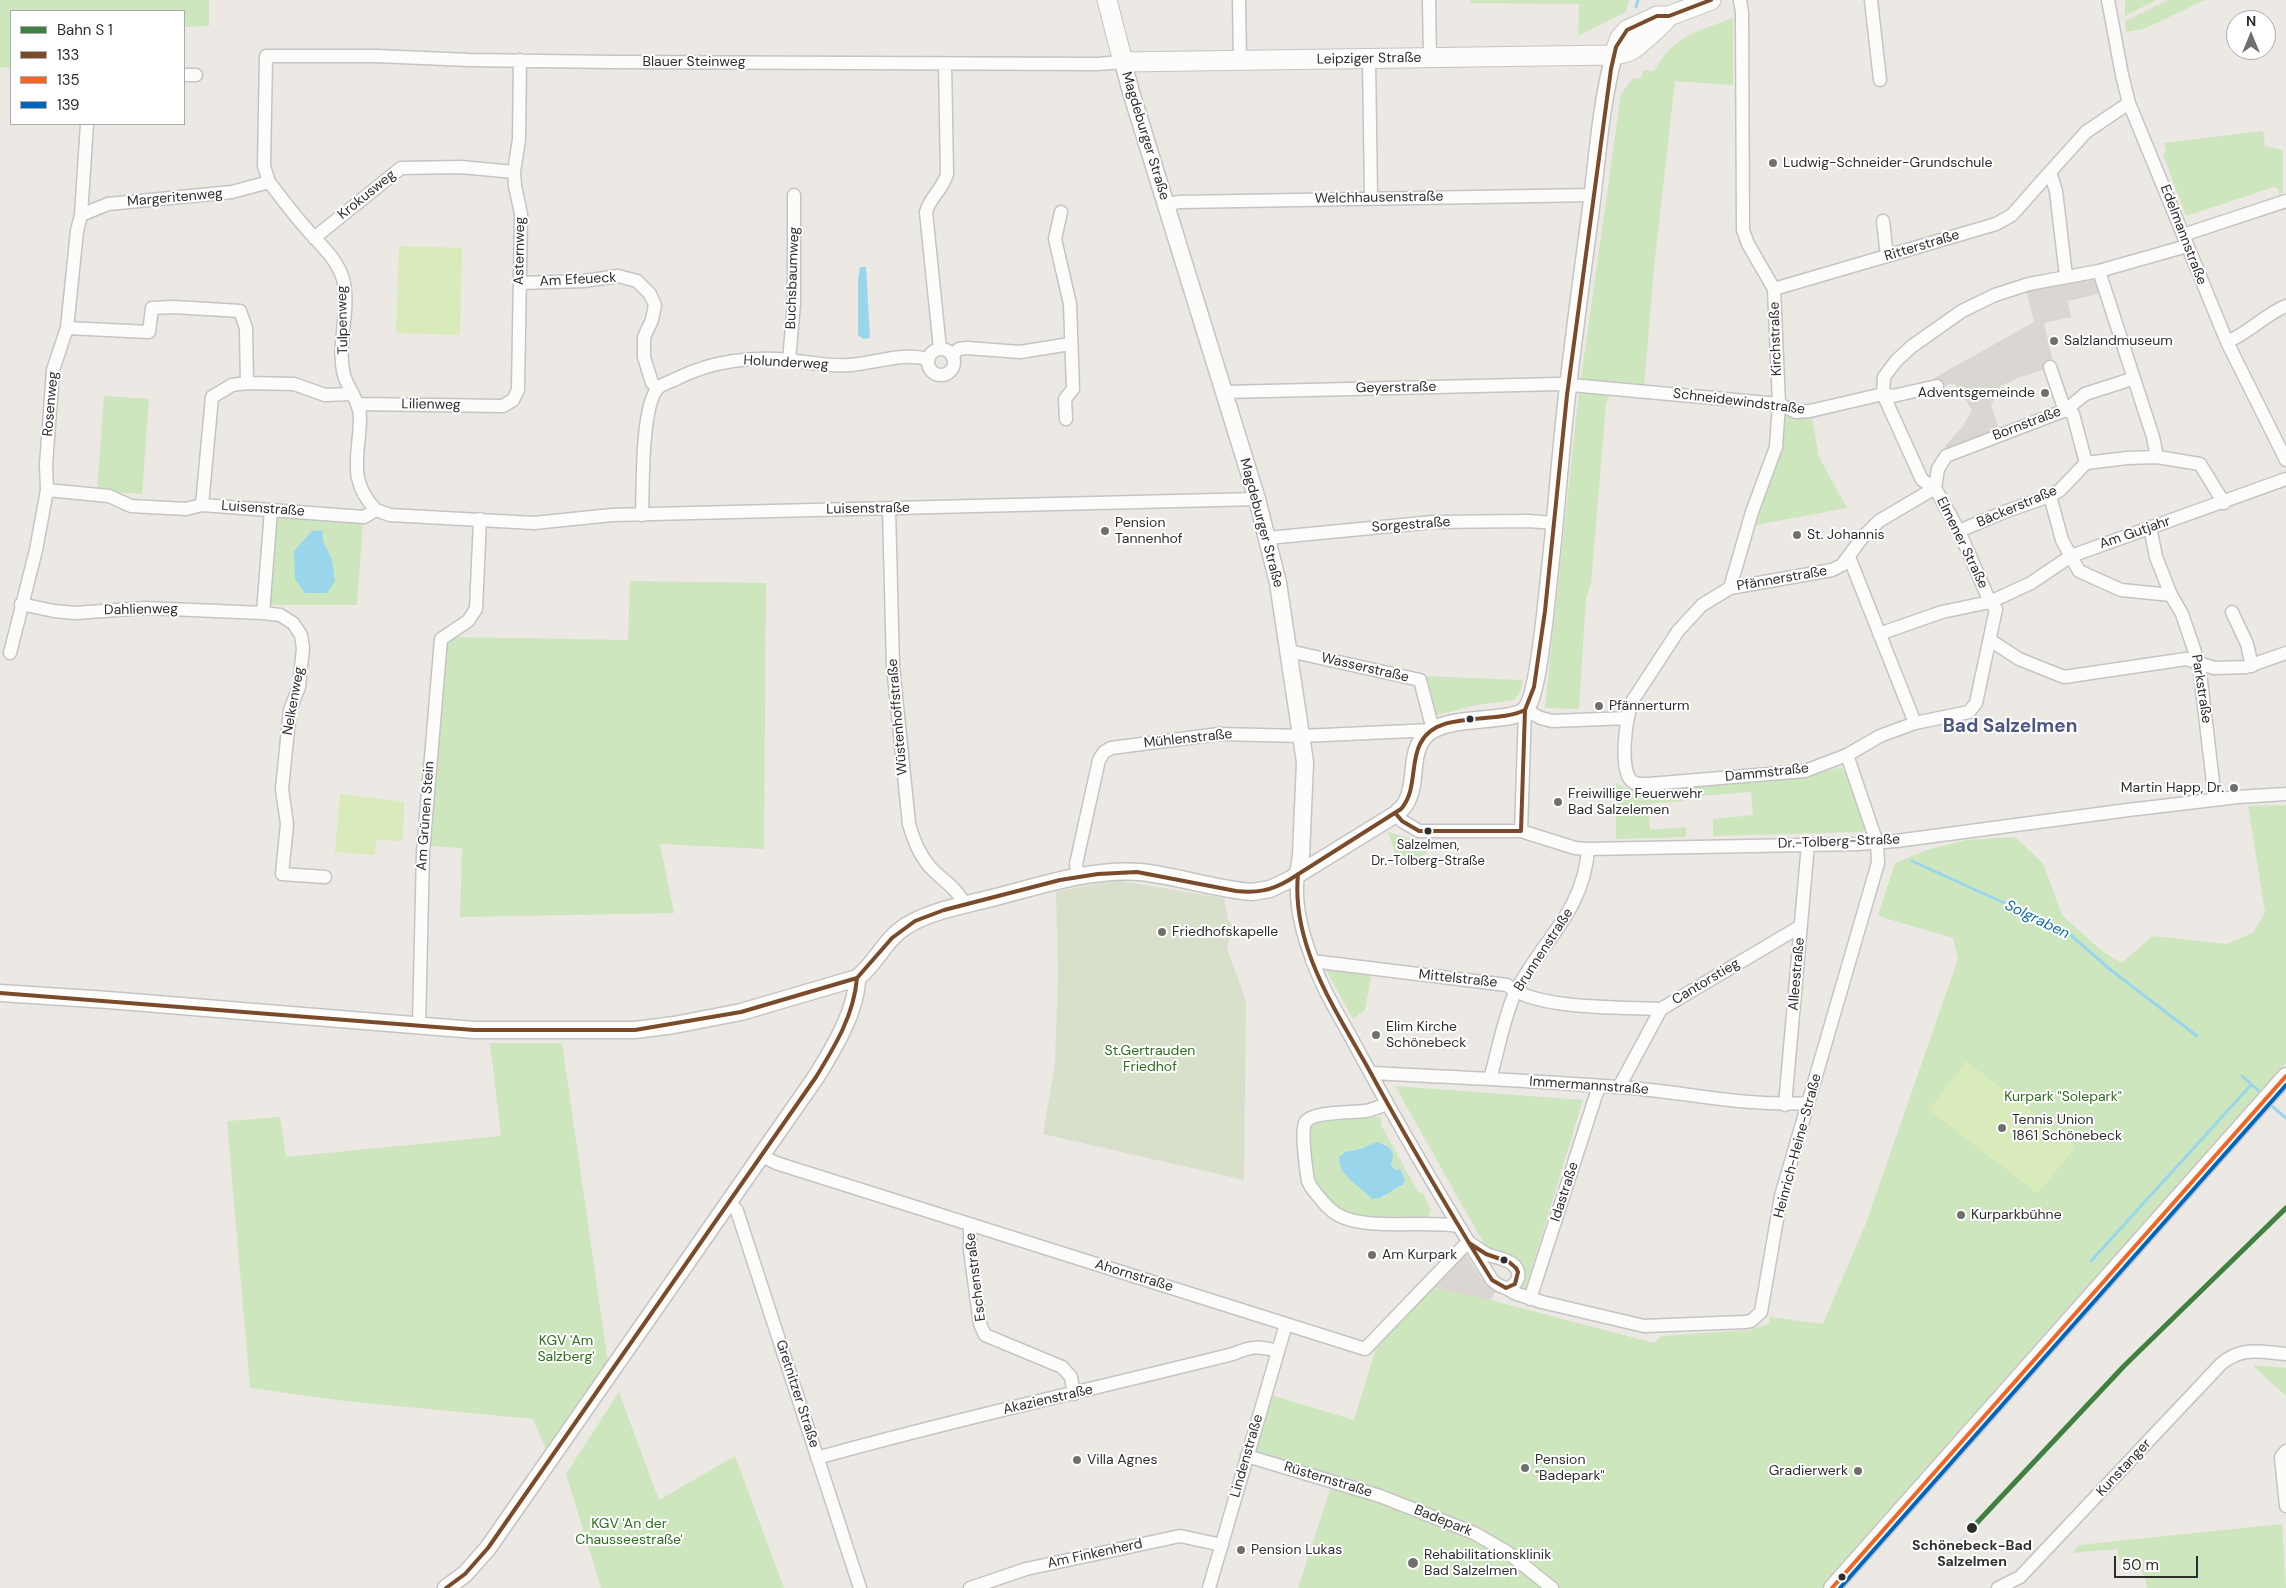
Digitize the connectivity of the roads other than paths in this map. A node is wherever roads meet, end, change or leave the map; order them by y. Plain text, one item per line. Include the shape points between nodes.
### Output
1 (1107, 0) edge
2 (1239, 0) edge
3 (1429, 0) edge
4 (1710, 0) edge
5 (1740, 0) edge
6 (1872, 0) edge
7 (2108, 0) edge
8 (1614, 55) junction
9 (266, 56) joint
10 (1369, 58) junction
11 (1430, 58) junction
12 (520, 60) junction
13 (1240, 60) junction
14 (1123, 62) junction
15 (944, 64) junction
16 (1880, 80) dead end
17 (2129, 102) junction
18 (87, 125) edge
19 (514, 172) junction
20 (2050, 172) junction
21 (269, 182) junction
22 (1593, 194) junction
23 (794, 195) dead end
24 (1371, 198) junction
25 (2286, 200) edge
26 (1165, 204) junction
27 (1061, 212) dead end
28 (81, 215) junction
29 (1883, 221) dead end
30 (314, 238) junction
31 (2185, 241) junction
32 (1887, 256) junction
33 (2099, 271) junction
34 (2066, 276) junction
35 (520, 283) junction
36 (1774, 289) junction
37 (2286, 306) edge
38 (67, 328) junction
39 (2227, 342) junction
40 (1070, 344) junction
41 (940, 349) junction
42 (952, 355) junction
43 (789, 360) junction
44 (928, 360) junction
45 (2050, 367) dead end
46 (2132, 379) junction
47 (246, 383) junction
48 (1568, 385) junction
49 (1937, 386) dead end
50 (658, 388) junction
51 (1224, 392) junction
52 (1883, 394) junction
53 (355, 399) junction
54 (1778, 404) junction
55 (503, 406) joint
56 (2066, 410) junction
57 (1066, 419) dead end
58 (2157, 457) junction
59 (2286, 460) edge
60 (2086, 464) junction
61 (2286, 479) edge
62 (1935, 488) junction
63 (47, 490) junction
64 (2050, 496) junction
65 (1257, 499) junction
66 (2224, 502) junction
67 (202, 505) junction
68 (889, 509) junction
69 (271, 510) junction
70 (376, 510) junction
71 (642, 515) junction
72 (480, 519) junction
73 (1555, 524) junction
74 (2150, 527) junction
75 (1959, 531) junction
76 (1268, 538) junction
77 (2071, 556) junction
78 (1849, 557) junction
79 (1730, 588) junction
80 (2172, 595) junction
81 (1990, 602) junction
82 (21, 604) junction
83 (2232, 612) dead end
84 (262, 613) junction
85 (1879, 634) junction
86 (1990, 640) junction
87 (1289, 651) junction
88 (10, 653) dead end
89 (2286, 653) edge
90 (2199, 664) junction
91 (2252, 666) junction
92 (1976, 703) joint
93 (1526, 710) junction
94 (1627, 718) junction
95 (1915, 723) junction
96 (1433, 730) junction
97 (1302, 736) junction
98 (1847, 755) junction
99 (1633, 782) joint
100 (2286, 794) edge
101 (2216, 799) junction
102 (1396, 814) junction
103 (1521, 832) junction
104 (1877, 843) junction
105 (1808, 844) junction
106 (1588, 849) junction
107 (1298, 874) junction
108 (325, 877) dead end
109 (1078, 877) junction
110 (965, 905) junction
111 (1801, 926) junction
112 (1312, 961) junction
113 (857, 978) junction
114 (1515, 992) junction
115 (1, 994) edge
116 (1660, 1009) junction
117 (419, 1026) junction
118 (1370, 1073) junction
119 (2286, 1076) edge
120 (1490, 1079) junction
121 (1600, 1086) junction
122 (1619, 1087) junction
123 (1808, 1103) junction
124 (1387, 1104) junction
125 (1785, 1104) junction
126 (762, 1156) junction
127 (730, 1202) junction
128 (970, 1225) junction
129 (1458, 1226) junction
130 (1468, 1242) junction
131 (1506, 1288) junction
132 (1530, 1299) junction
133 (1286, 1324) junction
134 (1278, 1351) junction
135 (2286, 1354) edge
136 (1074, 1394) junction
137 (2284, 1454) edge
138 (1247, 1456) junction
139 (818, 1458) junction
140 (2286, 1506) edge
141 (1407, 1507) joint
142 (1222, 1545) junction
143 (2002, 1587) edge
144 (446, 1588) edge
145 (860, 1588) edge
146 (970, 1588) edge
147 (1209, 1588) edge
148 (1552, 1588) edge
149 (1832, 1588) edge

1 - 14 main road, Magdeburger Straße
2 - 13 street
3 - 11 street
4 - 8 main road, Leipziger Straße via 1669,16 1637,48
5 - 36 street, Kirchstraße via 1743,230
6 - 16 street
7 - 17 street, Edelmannstraße
8 - 11 main road, Leipziger Straße
8 - 22 street
9 - 12 street, Blauer Steinweg
9 - 21 street, Tulpenweg via 264,166
10 - 11 main road, Leipziger Straße
10 - 13 main road, Leipziger Straße
10 - 24 street
12 - 15 street, Blauer Steinweg
12 - 19 street, Asternweg via 519,139
13 - 14 main road, Leipziger Straße
14 - 15 street, Blauer Steinweg
14 - 26 street, Magdeburger Straße
15 - 41 street via 947,174 945,182 929,201 926,212
17 - 20 street via 2086,132
17 - 31 street, Edelmannstraße
18 - 28 street, Rosenweg
19 - 30 street, Krokusweg via 461,167 401,168
19 - 35 street, Asternweg via 521,214
20 - 32 street, Ritterstraße via 2004,220
20 - 34 street via 2056,191
21 - 28 street, Margeritenweg via 232,192 108,204
21 - 30 street, Tulpenweg
22 - 24 street, Welchhausenstraße
22 - 48 street
23 - 43 street, Buchsbaumweg via 794,304
24 - 26 street, Welchhausenstraße
25 - 31 street
26 - 51 street, Magdeburger Straße
27 - 40 street via 1055,239 1070,304
28 - 38 street, Rosenweg
29 - 32 street
30 - 53 street, Tulpenweg via 336,263 343,280 344,373
31 - 33 street
31 - 39 street, Edelmannstraße
32 - 36 street, Ritterstraße
33 - 34 street
33 - 46 street
34 - 52 street via 1995,295 1962,311 1896,361 1884,377
35 - 50 street, Am Efeueck via 584,281 618,276 637,281 650,294 655,305 644,337 644,357 652,383
35 - 55 street, Asternweg via 518,390 513,400
36 - 54 street, Kirchstraße
37 - 39 street
38 - 47 street via 149,332 152,308 240,311 246,328
38 - 63 street, Rosenweg via 53,370
39 - 59 street, Edelmannstraße
40 - 42 street via 1020,352 967,348
40 - 57 street via 1073,389 1066,399
41 - 42 street
41 - 44 street via 933,352
42 - 44 street via 954,367 942,375 932,372
43 - 44 street, Holunderweg via 820,365 850,365 915,356
43 - 50 street, Holunderweg via 722,362 688,373
45 - 56 street
46 - 56 street, Bornstraße via 2085,394
46 - 58 street
47 - 53 street, Lilienweg via 294,384 326,395
47 - 67 street, Lilienweg via 232,385 212,397
48 - 51 street, Geyerstraße
48 - 54 street, Schneidewindstraße
48 - 73 street
49 - 52 street, Schneidewindstraße via 1893,396
50 - 71 street via 647,414
51 - 65 street, Magdeburger Straße
52 - 54 street, Schneidewindstraße via 1810,411 1796,412
52 - 62 street, Elmener Straße via 1922,480
53 - 55 street, Lilienweg
53 - 70 street, Tulpenweg via 360,415 356,470 362,493
54 - 79 street, Kirchstraße via 1776,447 1752,512
56 - 60 street via 2073,414
56 - 62 street, Bornstraße via 1948,454 1938,469
58 - 60 street
58 - 66 street via 2200,464
60 - 64 street, Bäckerstraße
61 - 66 street, Am Gutjahr
62 - 75 street, Elmener Straße
62 - 78 street, Pfännerstraße via 1878,521
63 - 67 street, Luisenstraße via 109,496 131,506 186,509
63 - 82 street, Rosenweg via 36,550
64 - 75 street, Bäckerstraße
64 - 77 street via 2062,540
65 - 68 street, Luisenstraße
65 - 76 street, Magdeburger Straße
66 - 74 street, Am Gutjahr
67 - 69 street, Luisenstraße
68 - 71 street, Luisenstraße
68 - 110 street, Wüstenhoffstraße via 894,681 909,824 916,847
69 - 70 street, Luisenstraße via 364,517
69 - 84 street
70 - 72 street, Luisenstraße via 390,515
71 - 72 street, Luisenstraße via 534,524
72 - 117 street, Am Grünen Stein via 476,609 468,621 442,639 423,852
73 - 76 street, Sorgestraße via 1528,521 1433,522
73 - 93 street via 1535,682
74 - 77 street, Am Gutjahr
74 - 80 street, Parkstraße via 2156,557
75 - 81 street, Elmener Straße
76 - 87 street, Magdeburger Straße
77 - 80 street via 2079,571 2120,590
77 - 81 street, Am Gutjahr via 2031,583
78 - 79 street, Pfännerstraße via 1842,566 1832,570
78 - 85 street
79 - 94 street, Pfännerstraße via 1702,605 1678,631 1632,700
80 - 90 street, Parkstraße
81 - 85 street, Am Gutjahr via 1942,612
81 - 86 street, Elmener Straße via 1996,609
82 - 84 street, Dahlienweg via 75,612 145,608
82 - 88 street, Rosenweg
83 - 91 street
84 - 108 street, Nelkenweg via 280,616 293,623 301,634 303,648 299,688 290,710 282,790 286,824 282,874
85 - 95 street
86 - 90 street via 2019,659 2064,678 2186,659
86 - 92 street, Elmener Straße
87 - 96 street, Wasserstraße via 1420,680
87 - 97 street, Magdeburger Straße
89 - 91 street
90 - 91 street via 2214,668
90 - 101 street, Parkstraße
92 - 95 street, Dammstraße via 1969,712
93 - 94 street via 1552,721
93 - 96 street via 1516,715 1469,720
93 - 103 street
94 - 99 street, Pfännerstraße via 1625,765
95 - 98 street, Dammstraße via 1880,736
96 - 97 street, Mühlenstraße
96 - 102 street via 1418,747 1410,793
97 - 107 street, Magdeburger Straße via 1306,778
97 - 109 street, Mühlenstraße via 1219,734 1111,748 1104,752 1099,760 1076,864
98 - 99 street, Dammstraße via 1805,771 1649,784
98 - 104 street, Heinrich-Heine-Straße
100 - 101 street, Dr.-Tolberg-Straße
101 - 104 street, Dr.-Tolberg-Straße
102 - 103 street, Dr.-Tolberg-Straße via 1419,831
102 - 107 street
103 - 106 street, Dr.-Tolberg-Straße
104 - 105 street, Dr.-Tolberg-Straße
104 - 123 street, Heinrich-Heine-Straße via 1878,863
105 - 106 street, Dr.-Tolberg-Straße
105 - 111 street, Alleestraße
106 - 114 street, Brunnenstraße via 1582,884 1571,909
107 - 109 street via 1271,889 1252,892 1140,872
107 - 112 street, Magdeburger Straße via 1296,892
109 - 110 street
110 - 113 street via 907,926 888,941
111 - 116 street, Cantorstieg
111 - 125 street, Alleestraße
112 - 114 street, Mittelstraße via 1507,985
112 - 118 street, Magdeburger Straße
113 - 117 street via 741,1012 655,1028 544,1031
113 - 126 street via 857,991 834,1048
114 - 116 street, Mittelstraße via 1538,1000 1562,1003
114 - 120 street, Brunnenstraße
115 - 117 street
116 - 122 street, Cantorstieg
118 - 120 street, Immermannstraße
118 - 124 street, Magdeburger Straße
119 - 149 street
120 - 121 street, Immermannstraße
121 - 122 street, Immermannstraße
121 - 132 street, Idastraße
122 - 125 street, Immermannstraße
123 - 125 street, Immermannstraße
123 - 132 street, Heinrich-Heine-Straße via 1781,1196 1763,1307 1757,1317 1745,1322 1644,1326
124 - 129 street, Magdeburger Straße
124 - 129 street via 1365,1111 1315,1116 1308,1120 1304,1125 1311,1187 1339,1216 1379,1224
126 - 127 street
126 - 128 street, Ahornstraße
127 - 139 street, Gretnitzer Straße via 737,1211
127 - 144 street via 488,1548 465,1574
128 - 133 street, Ahornstraße
128 - 136 street, Eschenstraße via 970,1250 980,1324 985,1335 1062,1367 1071,1377
129 - 130 street, Magdeburger Straße
130 - 131 street, Magdeburger Straße via 1492,1280
130 - 131 street, Magdeburger Straße via 1515,1267 1517,1280
130 - 133 street, Ahornstraße via 1365,1349
131 - 132 street, Heinrich-Heine-Straße
133 - 134 street, Lindenstraße
134 - 136 street, Akazienstraße via 1250,1347
134 - 138 street, Lindenstraße
135 - 143 street, Kunstanger via 2244,1351 2231,1355 2047,1550 2016,1581
136 - 139 street, Akazienstraße via 919,1429
137 - 140 street
138 - 141 street, Rüsternstraße via 1350,1486
138 - 142 street, Lindenstraße
139 - 145 street, Gretnitzer Straße
141 - 148 street, Badepark via 1480,1537 1507,1552
142 - 146 street, Am Finkenherd via 1180,1536 1026,1569
142 - 147 street, Lindenstraße

